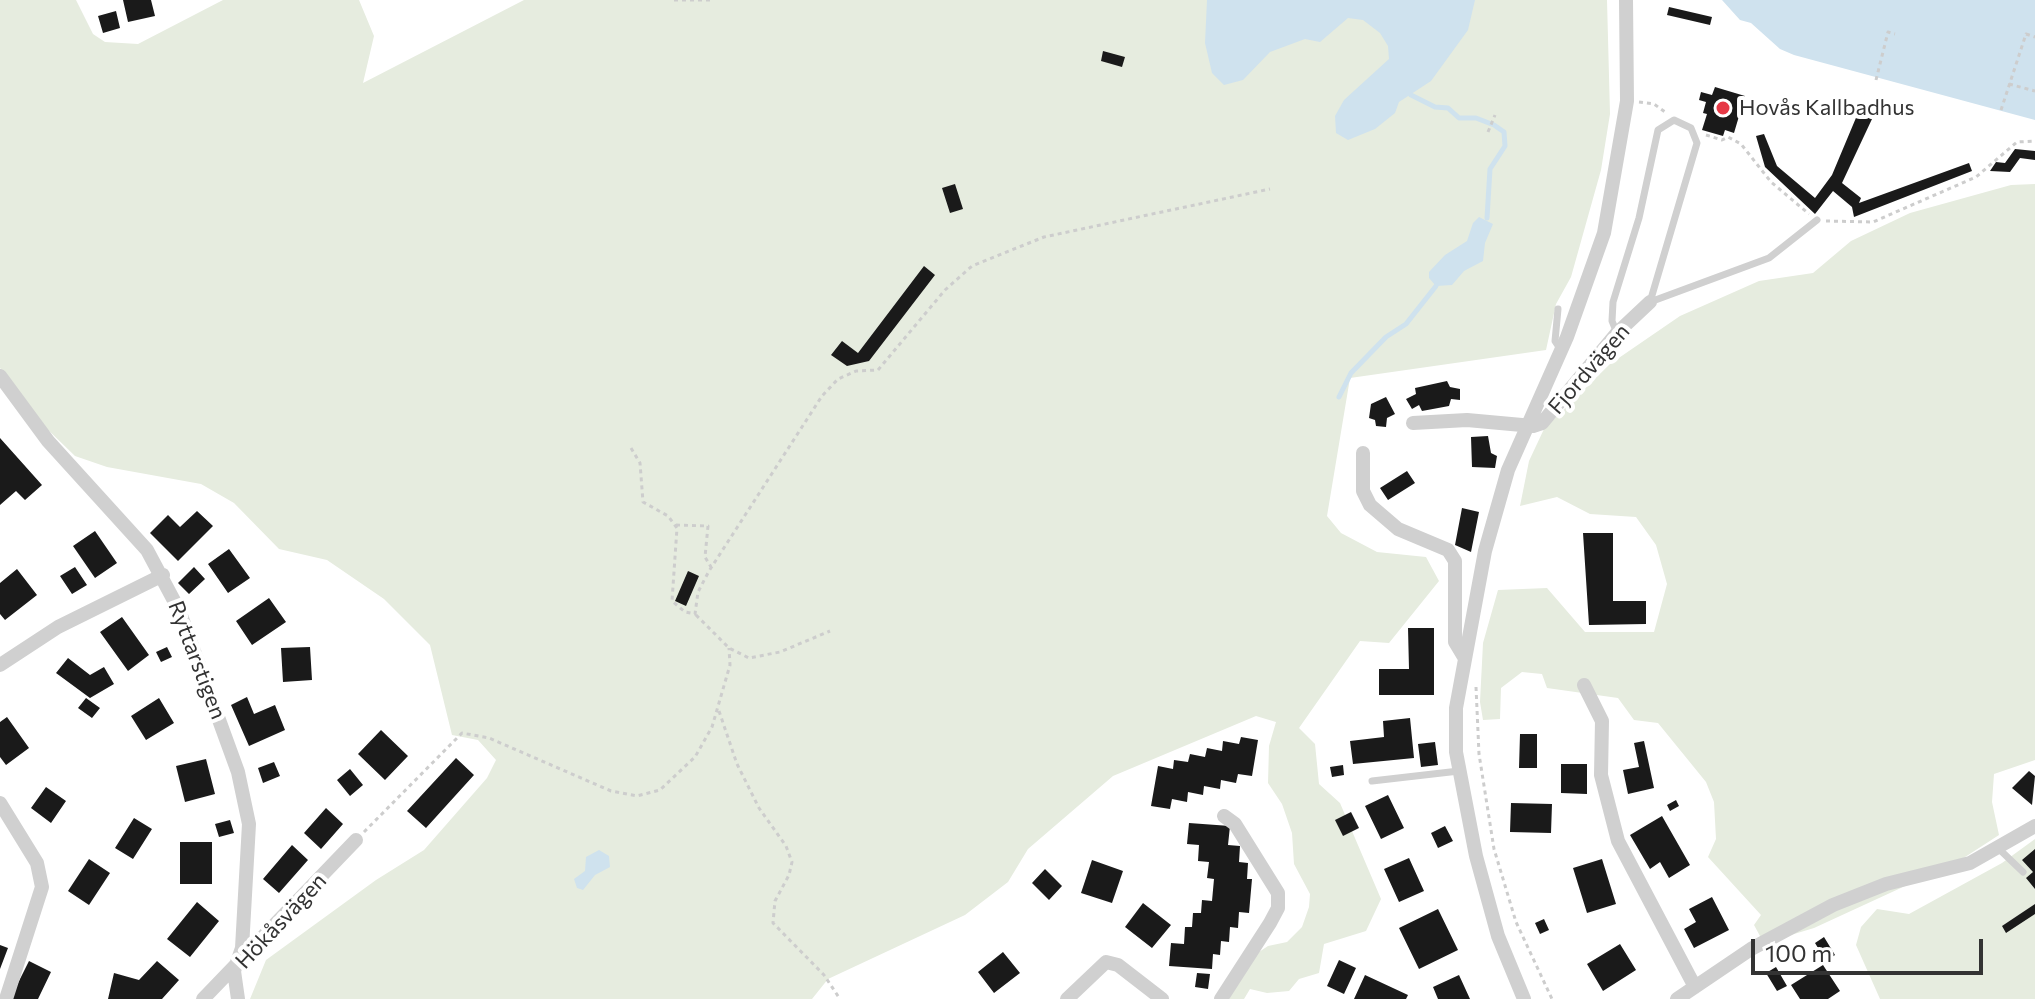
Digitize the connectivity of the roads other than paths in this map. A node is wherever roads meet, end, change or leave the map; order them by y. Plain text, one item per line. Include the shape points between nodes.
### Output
1 (1626, 0) edge
2 (1817, 220) road end
3 (1650, 302) junction
4 (1558, 309) dead end
5 (1617, 333) junction
6 (1561, 350) junction
7 (0, 376) edge
8 (1413, 423) dead end
9 (1527, 426) junction
10 (1363, 453) dead end
11 (163, 575) junction
12 (1464, 657) junction
13 (0, 665) edge
14 (1584, 685) dead end
15 (1459, 771) junction
16 (1372, 781) dead end
17 (0, 803) edge
18 (1224, 816) dead end
19 (2035, 826) edge
20 (356, 840) road end
21 (1999, 849) junction
22 (2023, 872) dead end
23 (234, 971) junction
24 (1695, 987) junction
25 (6, 999) edge
26 (203, 999) edge
27 (238, 999) edge
28 (1067, 999) edge
29 (1162, 999) edge
30 (1221, 999) edge
31 (1524, 999) edge
32 (1677, 999) edge

1 - 6 street via 1628,88 1621,148 1604,233
2 - 3 lane, Fjordvägen via 1769,258
3 - 5 street, Fjordvägen
3 - 5 lane via 1697,143 1691,128 1674,120 1658,130 1613,302
4 - 6 lane via 1555,341
5 - 9 street, Fjordvägen via 1553,412 1542,423
6 - 9 street
7 - 11 street, Ryttarstigen via 26,415
8 - 9 street via 1467,420
9 - 12 street, Fjordvägen via 1499,502
10 - 12 street, Fjordvägen via 1363,491 1370,505 1398,529 1448,550 1457,570 1455,642
11 - 13 street via 60,626
11 - 23 street, Ryttarstigen via 246,799 248,865 242,948
12 - 15 street, Fjordvägen via 1456,708
14 - 24 street via 1602,721 1601,775 1618,841
15 - 16 lane
15 - 31 street, Fjordvägen via 1486,899
17 - 25 street via 37,863 42,887
18 - 30 street via 1235,824 1278,893 1278,908
19 - 21 street
20 - 23 street, Hökåsvägen
21 - 22 lane
21 - 24 street via 1833,905 1751,949
23 - 26 street, Hökåsvägen
23 - 27 street, Ryttarstigen
24 - 32 street
28 - 29 street via 1106,962 1118,965

